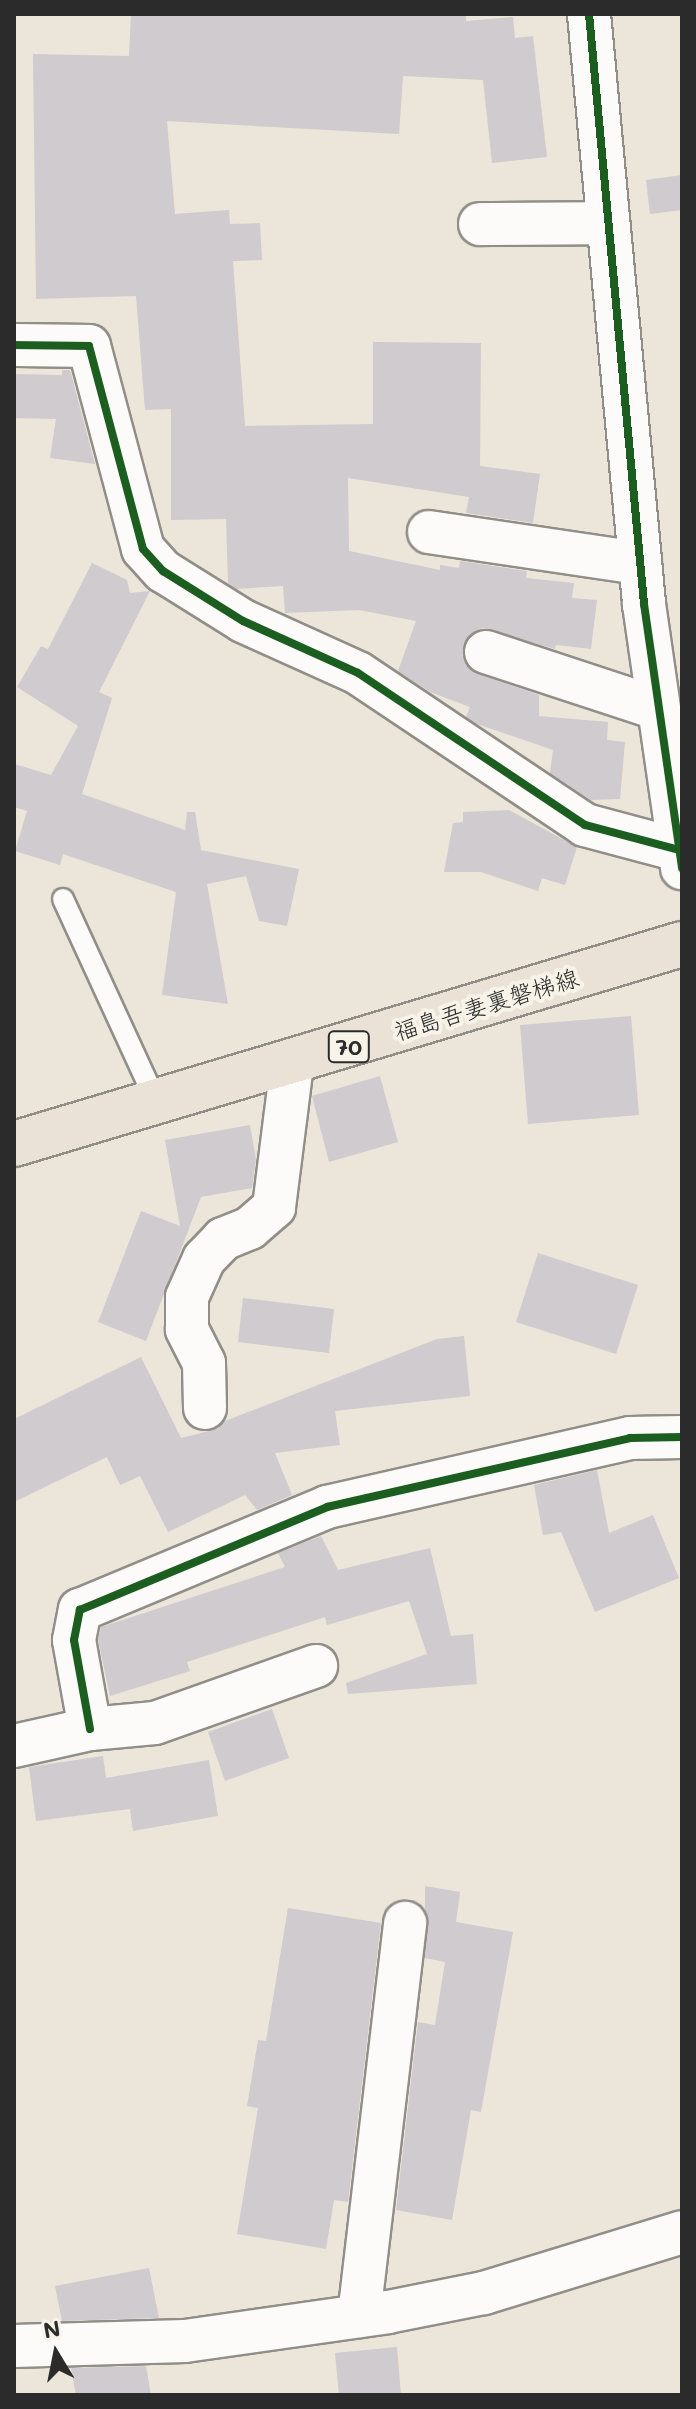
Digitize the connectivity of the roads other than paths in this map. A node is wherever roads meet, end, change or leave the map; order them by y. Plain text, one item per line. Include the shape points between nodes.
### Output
1 (589, 14) edge
2 (608, 223) junction
3 (480, 224) dead end
4 (14, 345) edge
5 (429, 532) dead end
6 (640, 563) junction
7 (486, 652) dead end
8 (659, 709) junction
9 (680, 859) edge
10 (63, 899) dead end
11 (682, 944) edge
12 (292, 1064) junction
13 (156, 1101) junction
14 (14, 1144) edge
15 (205, 1408) dead end
16 (682, 1437) edge
17 (316, 1666) dead end
18 (90, 1729) junction
19 (14, 1746) edge
20 (405, 1923) dead end
21 (682, 2232) edge
22 (359, 2316) junction
23 (14, 2346) edge

1 - 2 street
2 - 3 street
2 - 6 street
4 - 9 street via 89,346 143,549 163,571 243,621 358,673 585,825
5 - 6 street
6 - 8 street
7 - 8 street
8 - 9 street
10 - 13 lane
11 - 12 main road, 福島吾妻裏磐梯線 / 70
12 - 13 main road, 福島吾妻裏磐梯線 / 70
12 - 15 street via 274,1207 250,1228 223,1239 204,1259 187,1297 187,1329 204,1363
13 - 14 main road, 福島吾妻裏磐梯線 / 70
16 - 18 street via 630,1438 327,1507 80,1610 74,1640
17 - 18 street via 155,1723
18 - 19 street
20 - 22 street
21 - 22 street via 484,2293
22 - 23 street via 185,2341

